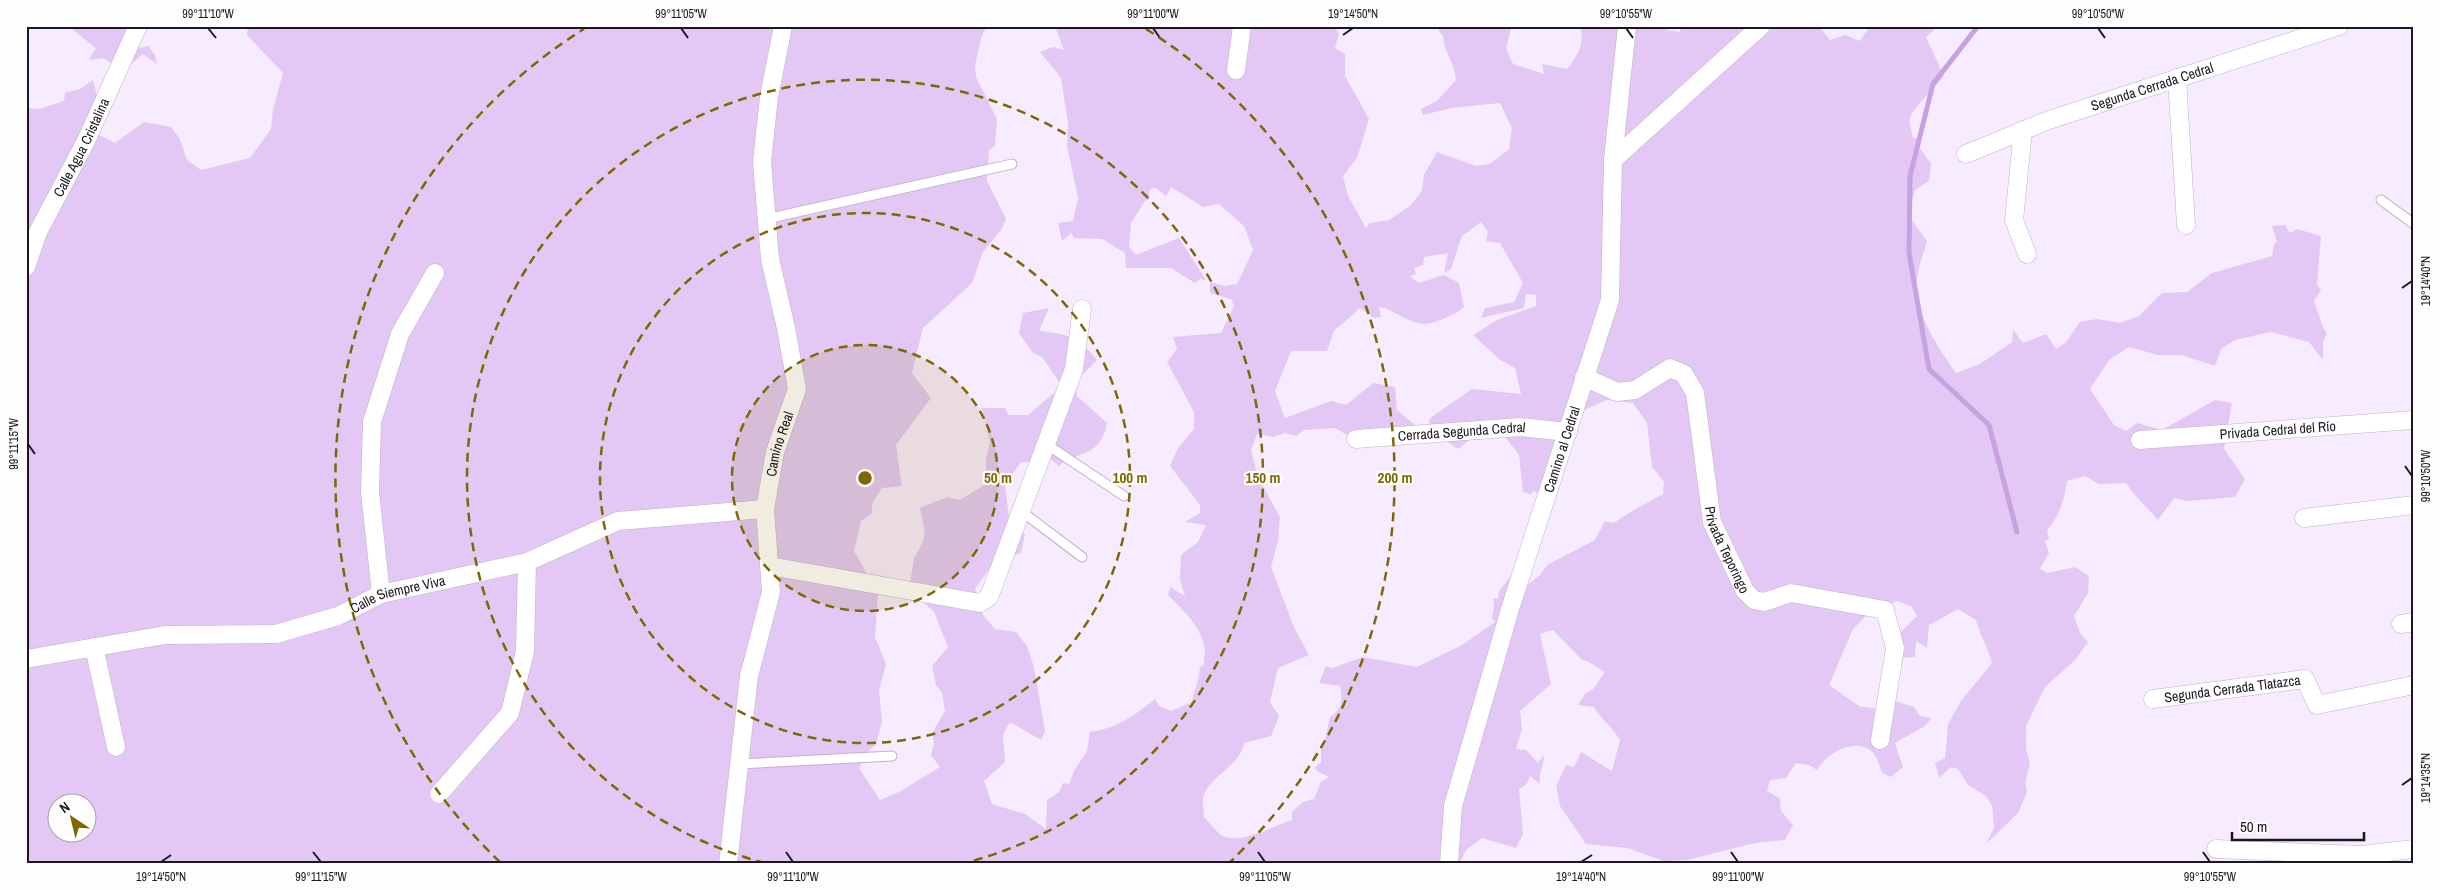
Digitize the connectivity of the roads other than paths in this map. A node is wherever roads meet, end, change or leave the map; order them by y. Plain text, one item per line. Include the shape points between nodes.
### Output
1 (138, 26) edge
2 (782, 26) edge
3 (1242, 26) edge
4 (1627, 26) edge
5 (1761, 26) edge
6 (2339, 26) edge
7 (1236, 70) dead end
8 (2177, 78) junction
9 (2023, 130) junction
10 (1966, 154) dead end
11 (1613, 160) junction
12 (1012, 164) dead end
13 (2381, 200) dead end
14 (766, 219) junction
15 (2414, 224) edge
16 (2186, 225) dead end
17 (2027, 254) dead end
18 (26, 267) edge
19 (435, 273) dead end
20 (1082, 308) dead end
21 (1584, 377) junction
22 (2414, 420) edge
23 (1568, 432) junction
24 (1356, 439) dead end
25 (2140, 440) dead end
26 (1046, 444) junction
27 (1124, 496) dead end
28 (2414, 505) edge
29 (765, 509) junction
30 (1021, 511) junction
31 (2304, 518) dead end
32 (1082, 557) dead end
33 (527, 562) junction
34 (770, 566) junction
35 (380, 594) junction
36 (94, 648) junction
37 (26, 659) edge
38 (2414, 686) edge
39 (2153, 699) dead end
40 (1880, 740) dead end
41 (116, 747) dead end
42 (892, 756) dead end
43 (738, 764) junction
44 (439, 794) dead end
45 (2216, 849) dead end
46 (2414, 849) edge
47 (728, 864) edge
48 (1449, 864) edge

1 - 18 street, Calle Agua Cristalina via 86,141 38,232
2 - 14 street, Camino Real via 769,97 762,162
3 - 7 street
4 - 11 street, Camino al Cedral
5 - 11 street
6 - 8 street, Segunda Cerrada Cedral
8 - 9 street, Segunda Cerrada Cedral
8 - 16 street
9 - 10 street, Segunda Cerrada Cedral
9 - 17 street via 2014,220
11 - 21 street, Camino al Cedral via 1610,300
12 - 14 lane
13 - 15 lane
14 - 29 street, Camino Real via 770,258 797,389 775,452
19 - 35 street via 400,334 372,422 370,492
20 - 26 street via 1074,369
21 - 23 street, Camino al Cedral
21 - 40 street, Privada Teporingo via 1617,392 1635,390 1670,368 1684,374 1695,393 1712,522 1745,591 1754,600 1764,602 1791,593 1885,610 1895,648
22 - 25 street, Privada Cedral del Río
23 - 24 street, Cerrada Segunda Cedral via 1520,427
23 - 48 street, Camino al Cedral via 1510,609 1453,806
26 - 27 lane
26 - 30 street
28 - 31 street
29 - 33 street, Calle Siempre Viva via 618,521
29 - 34 street, Camino Real
30 - 32 lane
30 - 34 street via 989,597 980,603
33 - 35 street, Calle Siempre Viva
33 - 44 street via 525,651 510,713
34 - 43 street, Camino Real via 771,592 750,676
35 - 36 street, Calle Siempre Viva via 338,616 276,634 165,635
36 - 37 street, Calle Siempre Viva
36 - 41 street
38 - 39 street, Segunda Cerrada Tlatazca via 2317,705 2305,679
42 - 43 lane
43 - 47 street, Camino Real
45 - 46 street via 2361,855

